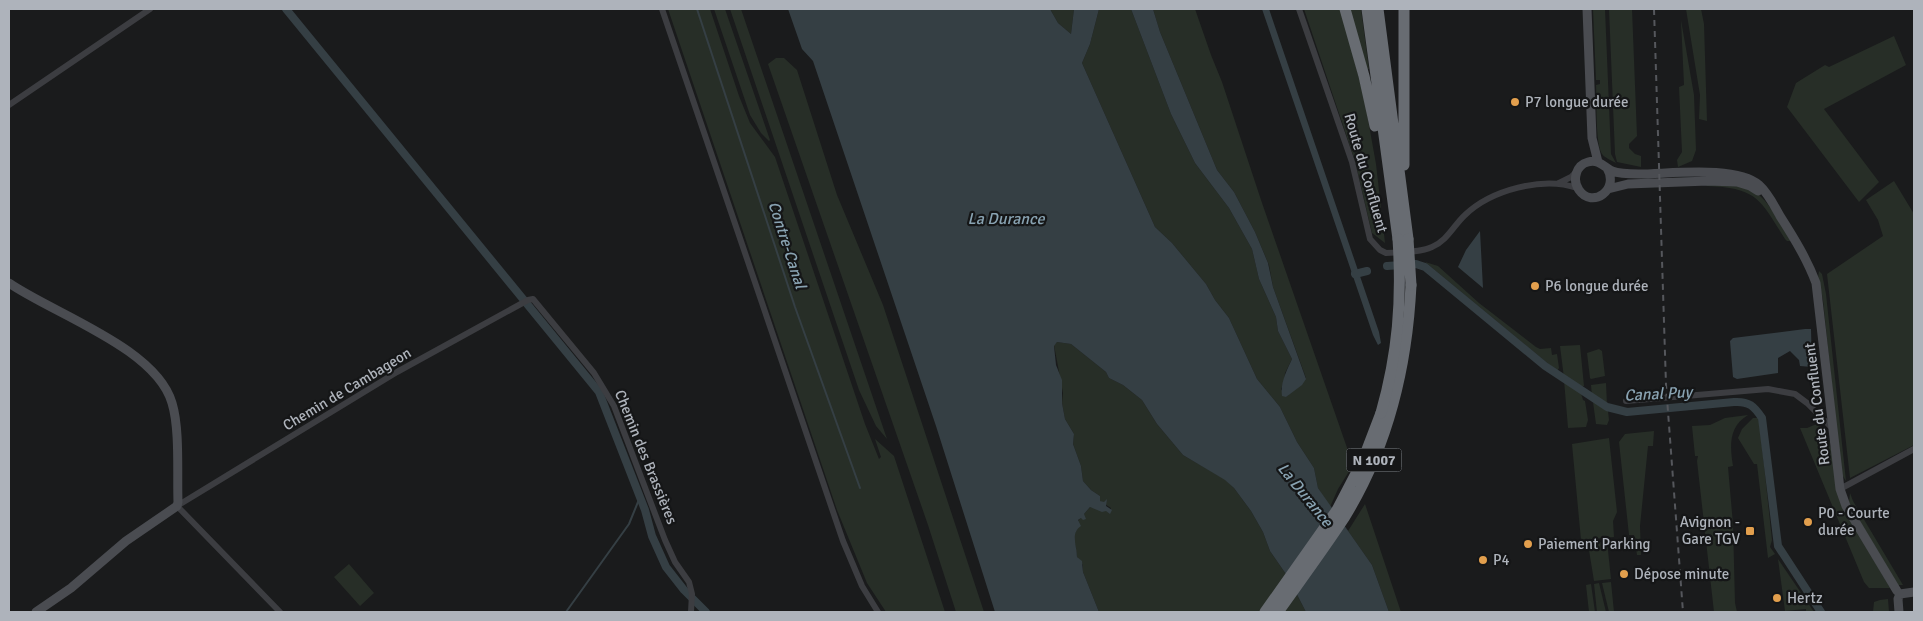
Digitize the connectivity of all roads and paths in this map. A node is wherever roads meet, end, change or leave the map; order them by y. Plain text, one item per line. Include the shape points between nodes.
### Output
1 (150, 9) edge
2 (662, 9) edge
3 (1299, 9) edge
4 (1346, 9) edge
5 (1368, 9) edge
6 (1378, 9) edge
7 (1404, 9) edge
8 (1587, 9) edge
9 (9, 105) edge
10 (1592, 138) junction
11 (1386, 158) junction
12 (1598, 162) junction
13 (1584, 163) junction
14 (1607, 168) junction
15 (1577, 170) junction
16 (1559, 183) junction
17 (1577, 188) junction
18 (1608, 189) junction
19 (1774, 205) junction
20 (1404, 206) junction
21 (1403, 239) junction
22 (9, 283) edge
23 (528, 301) joint
24 (1626, 401) dead end
25 (1833, 429) junction
26 (1914, 449) edge
27 (1840, 489) junction
28 (177, 506) junction
29 (1899, 592) junction
30 (1914, 592) edge
31 (36, 612) edge
32 (280, 612) edge
33 (691, 612) edge
34 (878, 612) edge
35 (1266, 612) edge
36 (1278, 612) edge
37 (1899, 612) edge

1 - 9 street
2 - 34 street via 843,541 862,586
3 - 16 street, Route du Confluent via 1352,162 1372,243 1380,250 1386,253 1431,248 1444,240 1463,216 1490,197 1517,188
4 - 11 highway
5 - 11 highway, N 1007
6 - 20 highway, N 1007
7 - 20 highway
8 - 10 street
10 - 12 street
10 - 13 street
11 - 21 highway, N 1007
12 - 13 street
12 - 14 street
13 - 15 street
14 - 18 street via 1611,178
14 - 19 street via 1636,174 1740,175 1758,184
15 - 16 street
15 - 17 street
16 - 17 street
17 - 18 street via 1584,195 1594,197
18 - 19 street via 1628,184 1737,182 1758,191
19 - 25 street, Route du Confluent via 1816,283
20 - 21 highway, N 1007
21 - 35 highway, N 1007, bridge via 1400,316 1388,386 1373,437 1337,510
21 - 36 highway, N 1007, bridge via 1411,285 1409,315 1404,360 1388,422 1376,456 1344,517
22 - 28 street via 110,340 155,374 172,402 175,419
23 - 28 street, Chemin de Cambageon via 397,372
23 - 33 street, Chemin des Brassières via 606,390 665,540 689,582
24 - 25 street via 1768,388 1794,394
25 - 27 street, Route du Confluent
26 - 27 street
27 - 29 street, Route du Confluent via 1846,506
28 - 31 street via 126,541 71,588
28 - 32 street
29 - 30 street
29 - 37 street

